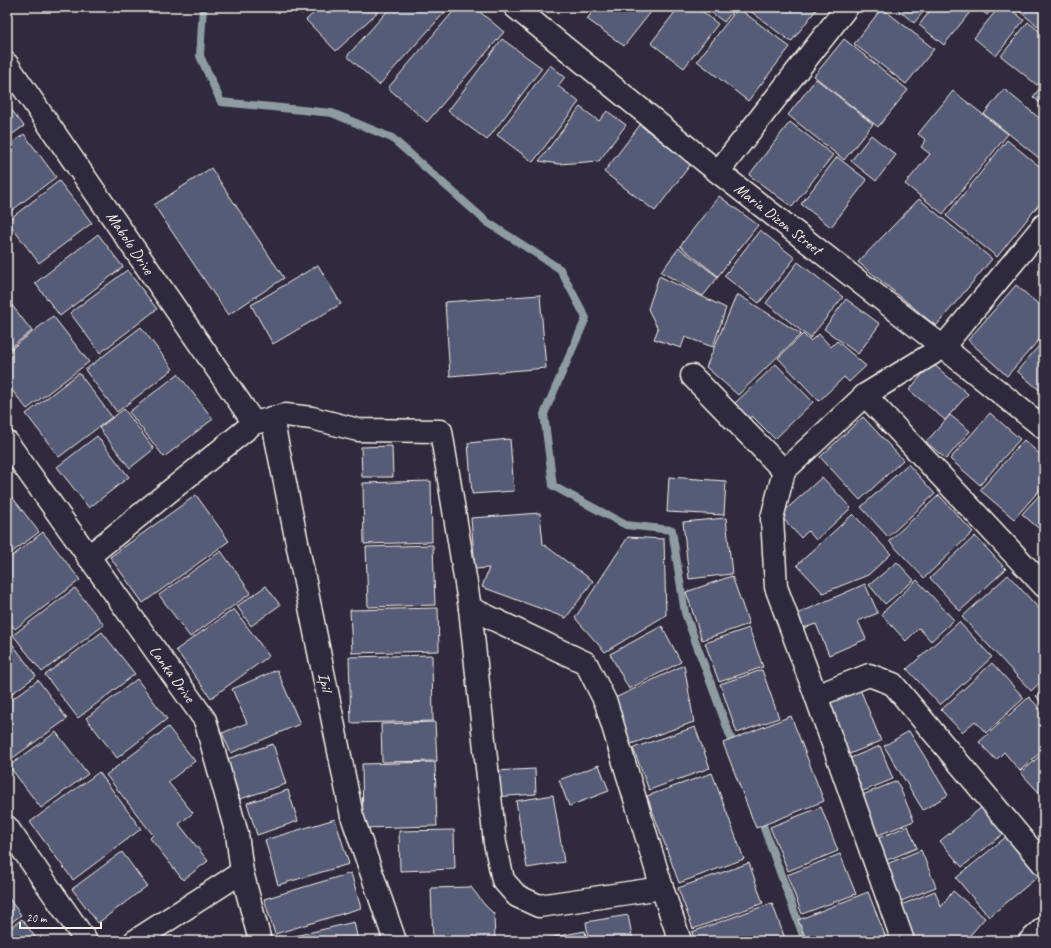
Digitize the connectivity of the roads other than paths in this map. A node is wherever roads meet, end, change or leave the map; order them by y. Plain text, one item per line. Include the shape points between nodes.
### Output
1 (515, 7) edge
2 (847, 7) edge
3 (7, 64) edge
4 (718, 172) junction
5 (1044, 225) edge
6 (943, 347) junction
7 (692, 376) dead end
8 (865, 395) junction
9 (263, 421) junction
10 (1044, 428) edge
11 (7, 442) edge
12 (784, 471) junction
13 (88, 557) junction
14 (1044, 586) edge
15 (470, 608) junction
16 (816, 696) junction
17 (7, 827) edge
18 (1044, 865) edge
19 (242, 872) junction
20 (662, 888) junction
21 (1044, 928) edge
22 (86, 941) edge
23 (135, 941) edge
24 (260, 941) edge
25 (395, 941) edge
26 (680, 941) edge
27 (903, 941) edge
28 (1030, 941) edge

1 - 4 street, Maria Dizon Street
2 - 4 street
3 - 9 street, Mabolo Drive
4 - 6 street, Maria Dizon Street
5 - 6 street
6 - 8 street
6 - 10 street, Maria Dizon Street
7 - 12 street
8 - 12 street
8 - 14 street
9 - 13 street
9 - 15 street via 285,415 312,418 358,430 441,431
9 - 25 street, Ipil via 352,816
11 - 13 street, Lanka Drive
12 - 16 street via 772,518 776,588
13 - 19 street, Lanka Drive via 205,720 237,834
15 - 20 street via 586,663 606,703
15 - 20 street via 495,843 503,880 518,896 539,906
16 - 18 street via 869,675 893,684
16 - 27 street
17 - 22 street
19 - 23 street
19 - 24 street, Lanka Drive
20 - 26 street
21 - 28 street

